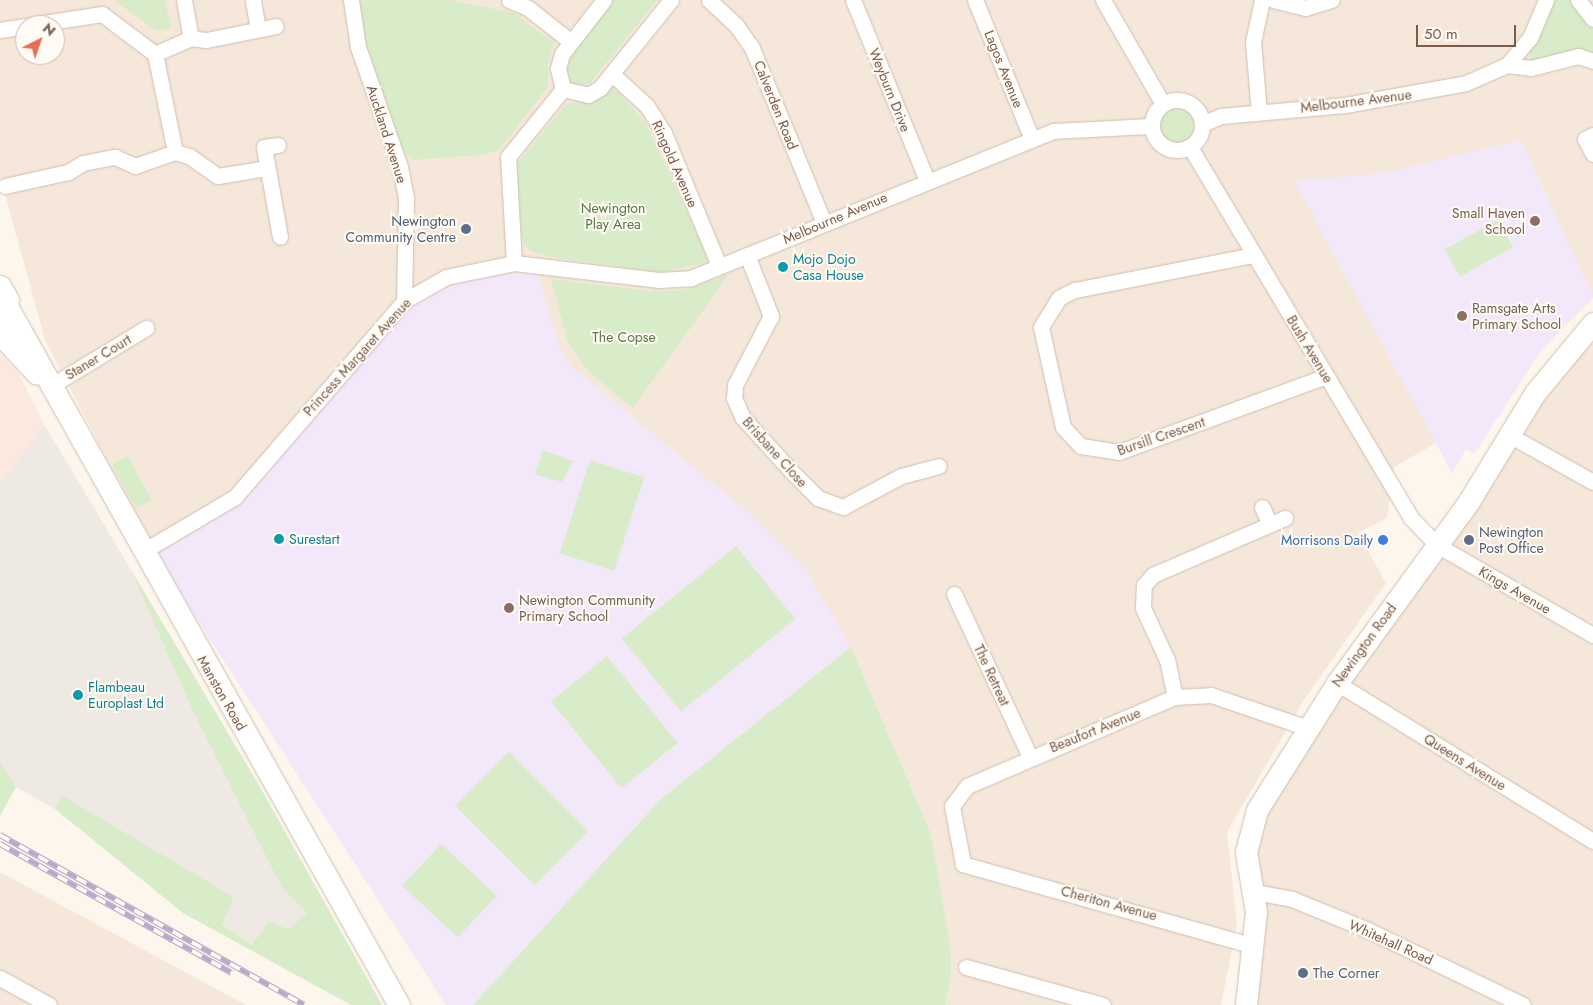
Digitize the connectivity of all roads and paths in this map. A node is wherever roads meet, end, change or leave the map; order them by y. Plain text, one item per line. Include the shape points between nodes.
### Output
1 (184, 0) edge
2 (351, 0) edge
3 (509, 0) edge
4 (604, 0) edge
5 (671, 0) edge
6 (709, 0) edge
7 (853, 0) edge
8 (976, 0) edge
9 (1103, 0) edge
10 (1262, 0) edge
11 (1273, 0) edge
12 (1332, 0) edge
13 (1546, 0) edge
14 (1578, 0) edge
15 (253, 1) edge
16 (101, 7) edge
17 (65, 16) edge
18 (1593, 19) edge
19 (276, 26) dead end
20 (15, 28) edge
21 (0, 30) edge
22 (258, 30) junction
23 (191, 38) junction
24 (571, 42) junction
25 (155, 54) junction
26 (1593, 61) edge
27 (1508, 65) junction
28 (612, 74) junction
29 (563, 89) junction
30 (1163, 104) junction
31 (1259, 112) junction
32 (1202, 124) junction
33 (1152, 126) junction
34 (1593, 135) edge
35 (1032, 139) junction
36 (278, 145) dead end
37 (1190, 146) junction
38 (175, 152) junction
39 (1593, 154) edge
40 (267, 168) junction
41 (927, 180) junction
42 (5, 186) dead end
43 (824, 223) junction
44 (280, 238) dead end
45 (747, 255) junction
46 (1253, 255) junction
47 (514, 264) junction
48 (719, 266) junction
49 (0, 286) edge
50 (404, 301) junction
51 (4, 314) edge
52 (146, 328) dead end
53 (1590, 330) edge
54 (0, 334) edge
55 (1327, 376) junction
56 (47, 383) junction
57 (1509, 435) junction
58 (939, 466) dead end
59 (1593, 482) edge
60 (1262, 507) dead end
61 (1285, 518) dead end
62 (1270, 524) junction
63 (1437, 545) junction
64 (142, 552) junction
65 (954, 594) dead end
66 (1593, 634) edge
67 (1337, 683) junction
68 (1175, 697) junction
69 (1308, 728) junction
70 (1030, 757) junction
71 (1593, 841) edge
72 (963, 864) joint
73 (1254, 892) junction
74 (1254, 946) junction
75 (966, 967) dead end
76 (0, 978) edge
77 (29, 1001) edge
78 (49, 1005) edge
79 (399, 1005) edge
80 (1103, 1005) edge
81 (1246, 1005) edge
82 (1523, 1005) edge

1 - 23 street
2 - 50 street, Auckland Avenue via 358,47 400,167 406,198
3 - 24 street via 528,8
4 - 24 street
5 - 28 street
6 - 43 street, Calverden Road via 736,25 752,48
7 - 41 street, Weyburn Drive
8 - 35 street, Lagos Avenue
9 - 30 street
10 - 31 street via 1253,42
11 - 12 street via 1305,8
13 - 27 street, Melbourne Avenue via 1530,38
14 - 18 street
15 - 22 street
16 - 17 street
16 - 25 street
19 - 22 street
20 - 21 street
22 - 23 street via 206,40
23 - 25 street
24 - 29 street via 558,68
25 - 38 street
26 - 27 street, Melbourne Avenue via 1578,56 1532,68
27 - 31 street, Melbourne Avenue via 1466,83 1398,97
28 - 29 street via 588,95
28 - 48 street, Ringold Avenue via 647,106 664,133
29 - 47 street via 508,157
30 - 32 street via 1177,100 1191,104
30 - 33 street
31 - 32 street, Melbourne Avenue
32 - 37 street via 1199,137
33 - 35 street, Melbourne Avenue via 1076,128
33 - 37 street via 1166,147
34 - 39 street via 1585,139
35 - 41 street, Melbourne Avenue
36 - 40 street via 264,147
37 - 46 street, Bush Avenue
38 - 40 street via 188,156 218,176
38 - 42 street via 135,166 115,157 83,163 68,172
40 - 44 street
41 - 43 street, Melbourne Avenue
43 - 45 street, Melbourne Avenue
45 - 48 street, Melbourne Avenue
45 - 58 street, Brisbane Close via 770,316 735,385 734,398 743,418 818,498 843,507 901,476
46 - 55 street, Bush Avenue
46 - 55 street, Bursill Crescent via 1074,290 1059,298 1041,327 1063,427 1082,446 1119,452
47 - 48 street, Melbourne Avenue via 658,280 691,278
47 - 50 street, Princess Margaret Avenue via 446,277
49 - 51 main road, Manston Road
50 - 64 street, Princess Margaret Avenue via 235,497
51 - 56 main road, Manston Road via 42,365
52 - 56 street, Staner Court
53 - 57 main road, Newington Road via 1535,393
54 - 56 main road, Manston Road
55 - 63 street, Bush Avenue via 1411,518
56 - 64 main road, Manston Road
57 - 59 street
57 - 63 main road, Newington Road
60 - 62 street
61 - 62 street
62 - 68 street via 1207,561 1154,575 1141,597 1167,660
63 - 66 street, Kings Avenue
63 - 67 main road, Newington Road
64 - 79 main road, Manston Road
65 - 70 street, The Retreat
67 - 69 main road, Newington Road
67 - 71 street, Queens Avenue
68 - 69 street, Beaufort Avenue via 1211,695
68 - 70 street, Beaufort Avenue
69 - 73 main road, Newington Road via 1248,833 1246,852
70 - 72 street, Beaufort Avenue via 967,786 955,798 951,815
72 - 74 street, Cheriton Avenue
73 - 74 main road, Newington Road
73 - 82 street, Whitehall Road via 1292,899 1368,930
74 - 81 main road, Newington Road
75 - 80 street
76 - 77 street
77 - 78 street

